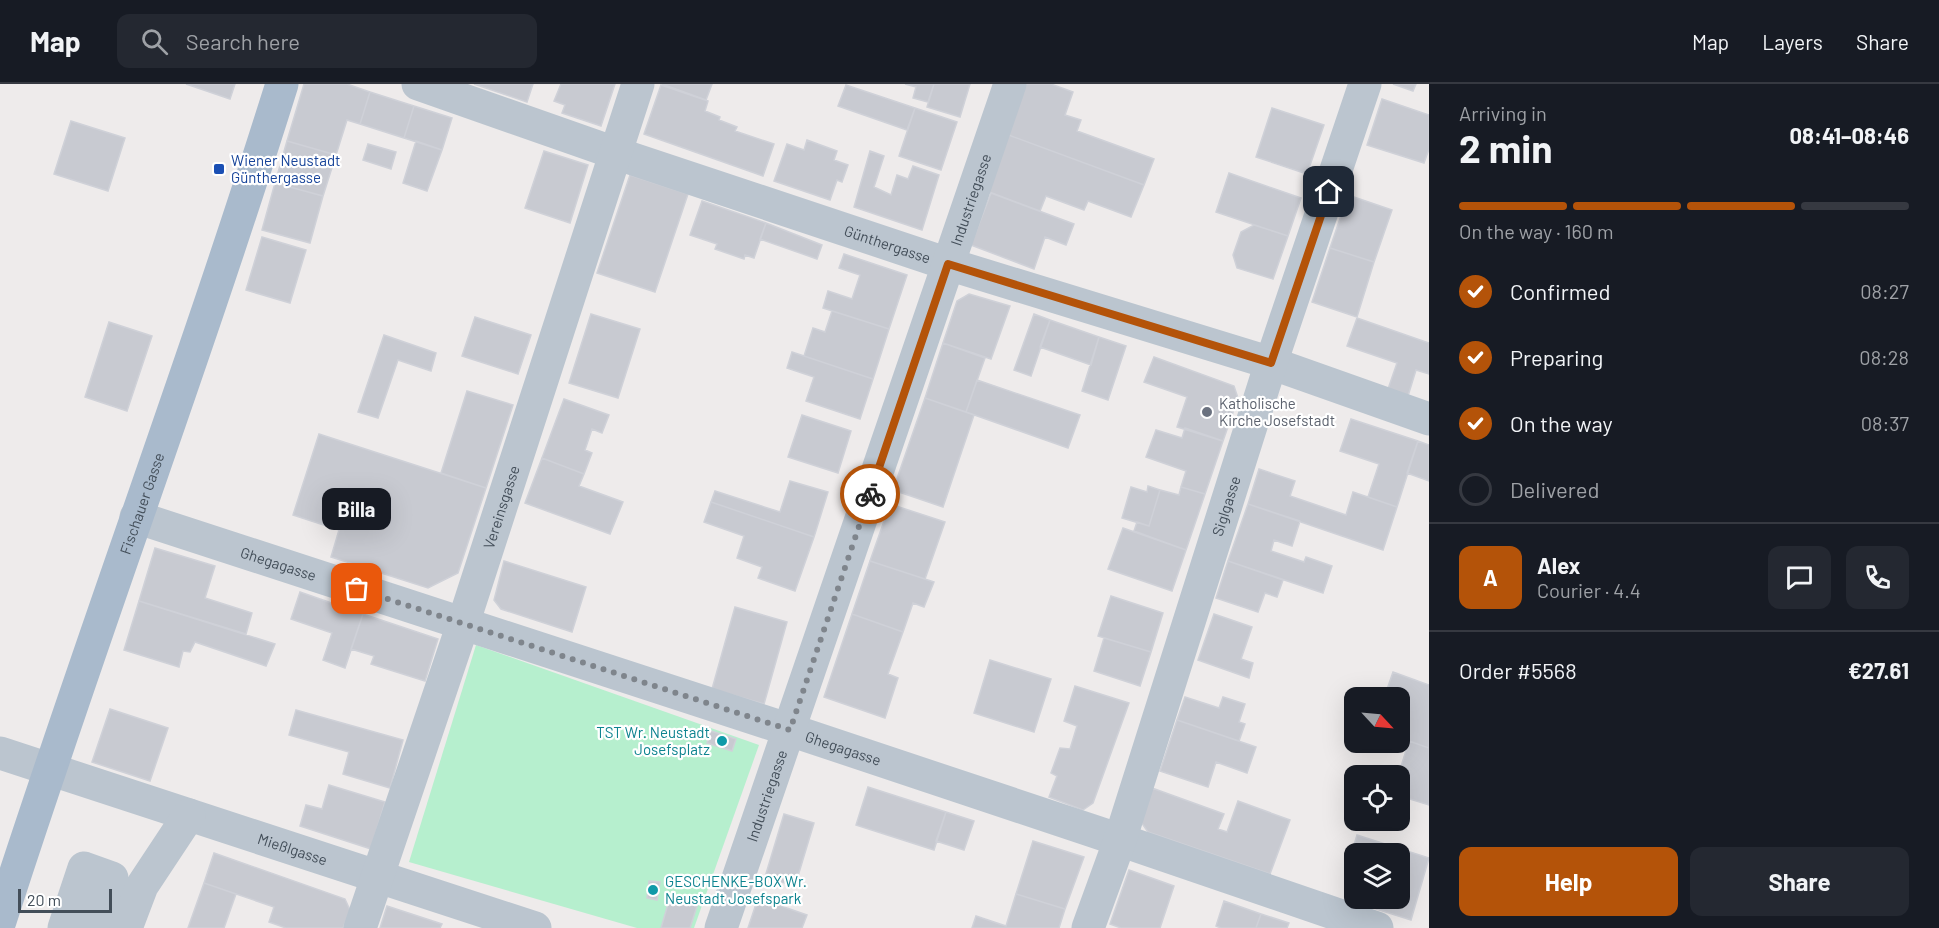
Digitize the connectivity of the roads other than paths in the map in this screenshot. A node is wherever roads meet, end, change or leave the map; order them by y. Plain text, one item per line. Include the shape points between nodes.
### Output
1 (282, 84) edge
2 (418, 84) edge
3 (638, 84) edge
4 (1010, 84) edge
5 (1365, 84) edge
6 (615, 153) junction
7 (948, 264) junction
8 (1271, 363) junction
9 (1429, 419) edge
10 (136, 517) junction
11 (463, 624) junction
12 (790, 730) junction
13 (0, 753) edge
14 (49, 769) junction
15 (189, 815) junction
16 (1120, 840) junction
17 (377, 877) junction
18 (127, 882) junction
19 (0, 921) edge
20 (64, 928) edge
21 (95, 928) edge
22 (126, 928) edge
23 (360, 928) edge
24 (535, 928) edge
25 (721, 928) edge
26 (1088, 928) edge
27 (1377, 928) edge

1 - 10 main road, Fischauer Gasse via 179,399
2 - 6 street, Günthergasse
3 - 6 street, Vereinsgasse
4 - 7 street, Industriegasse
5 - 8 street, Siglgasse
6 - 7 street, Günthergasse
6 - 11 street, Vereinsgasse
7 - 8 street, Günthergasse
7 - 12 street, Industriegasse
8 - 9 street, Günthergasse
8 - 16 street, Siglgasse
10 - 11 street, Ghegagasse
10 - 14 main road, Fischauer Gasse
11 - 12 street, Ghegagasse
11 - 17 street, Vereinsgasse
12 - 16 street, Ghegagasse
12 - 25 street, Industriegasse
13 - 14 street, Mießlgasse
14 - 15 street, Mießlgasse
14 - 19 main road, Fischauer Gasse
15 - 17 street, Mießlgasse
15 - 18 street
16 - 26 street, Siglgasse
16 - 27 street, Ghegagasse
17 - 23 street, Vereinsgasse
17 - 24 street, Mießlgasse
18 - 20 street via 84,868
18 - 21 street
18 - 22 street

